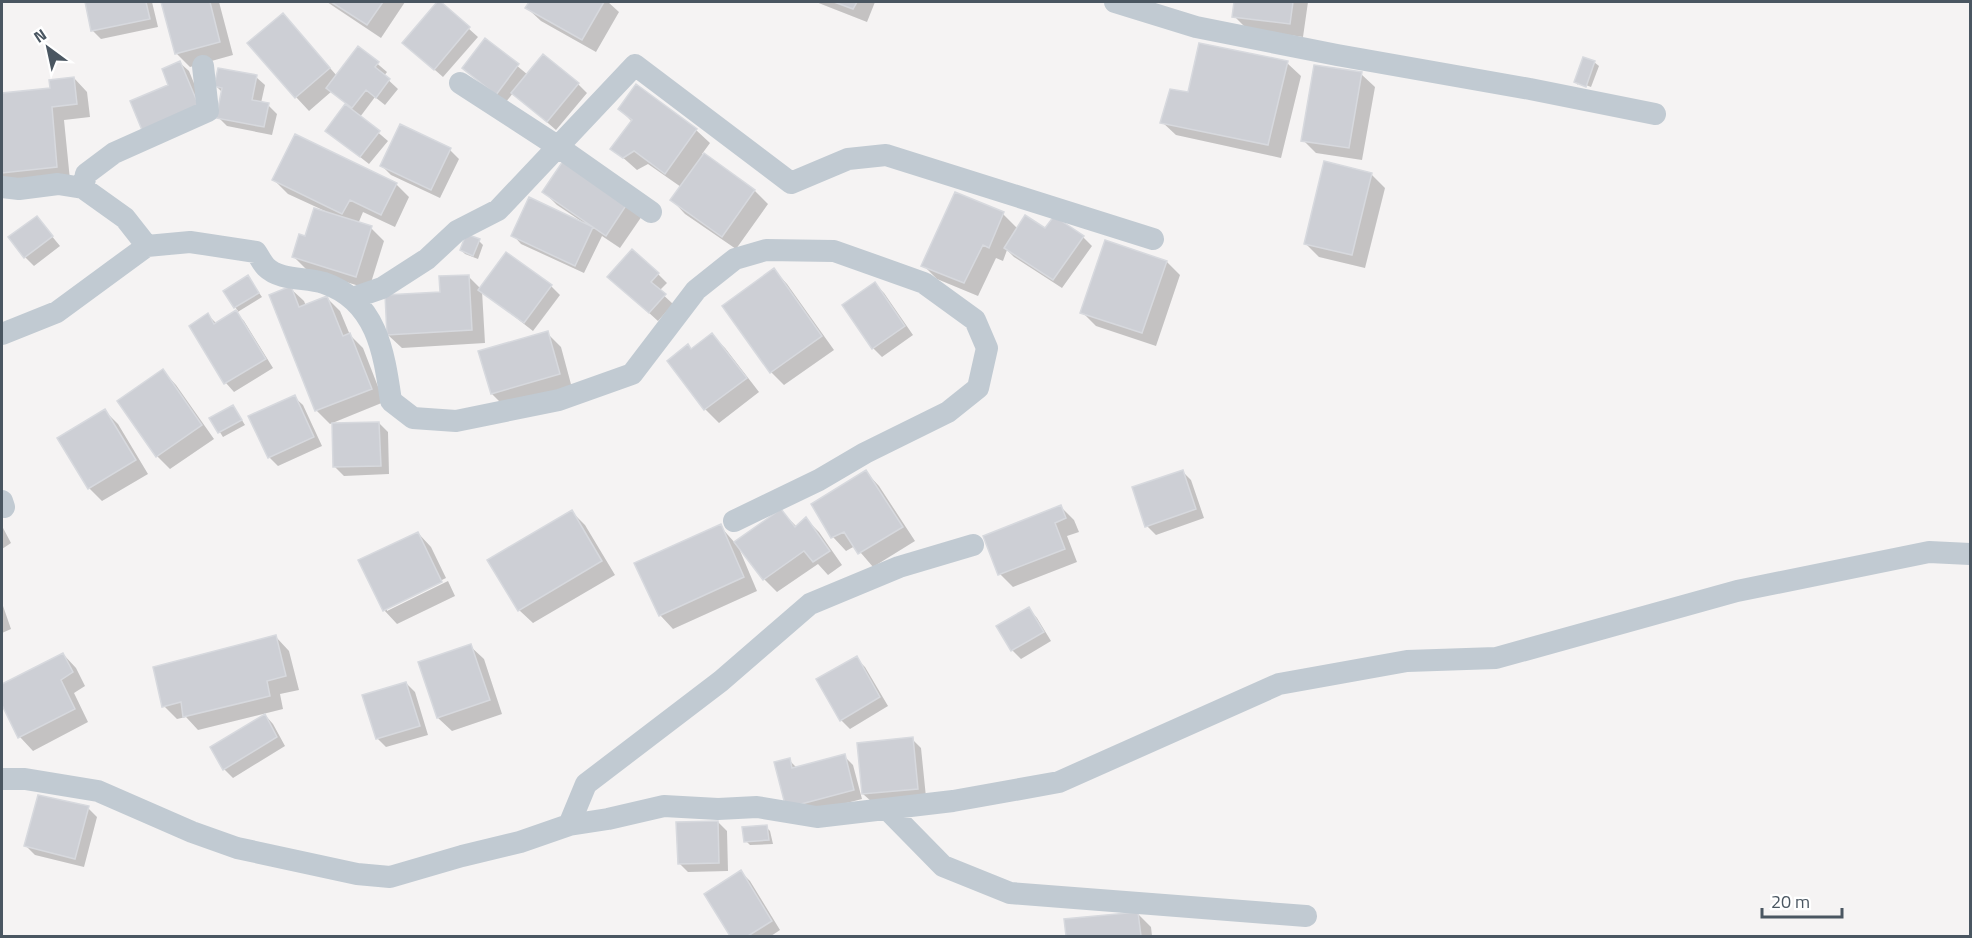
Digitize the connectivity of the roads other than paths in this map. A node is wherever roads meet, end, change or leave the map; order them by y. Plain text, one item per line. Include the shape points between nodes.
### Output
1 (1115, 2) edge
2 (203, 66) dead end
3 (460, 83) dead end
4 (1655, 114) dead end
5 (557, 146) junction
6 (2, 187) edge
7 (82, 188) junction
8 (651, 212) dead end
9 (1152, 239) dead end
10 (147, 246) junction
11 (353, 298) junction
12 (2, 334) edge
13 (735, 520) dead end
14 (972, 545) dead end
15 (1971, 554) edge
16 (2, 779) edge
17 (886, 809) junction
18 (569, 825) junction
19 (1306, 916) dead end

1 - 4 street via 1196,27
2 - 7 street via 208,111 114,153 87,174
3 - 5 street
5 - 8 street
5 - 9 street via 635,65 791,183 848,159 886,155
5 - 11 street via 498,210 457,231 428,260 382,288
6 - 7 street via 58,184
7 - 10 street via 125,218
10 - 11 street via 190,242 256,252 267,268 284,276 324,283
10 - 12 street via 57,312
11 - 13 street via 367,315 383,347 391,401 413,418 456,421 559,400 632,374 696,290 735,259 766,250 834,251 924,283 975,320 987,348 978,388 948,412
14 - 18 street via 899,567 810,604 721,681 586,784
15 - 17 street via 1929,552 1737,591 1497,658 1407,661 1279,684 1059,782
16 - 18 street via 98,791 237,848 357,874 390,877
17 - 18 street via 817,817 757,807 664,806
17 - 19 street via 943,866 1010,893

